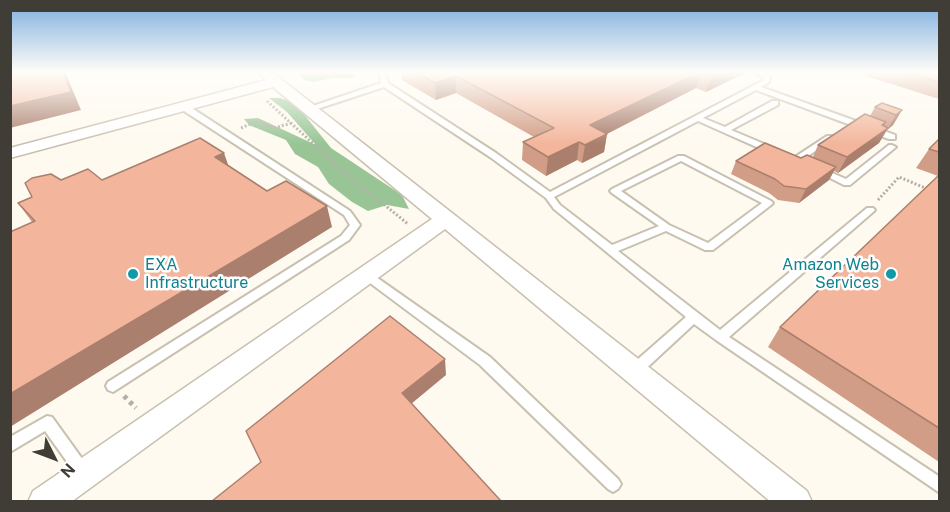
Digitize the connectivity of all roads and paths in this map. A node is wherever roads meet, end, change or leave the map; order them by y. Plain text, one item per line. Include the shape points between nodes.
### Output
1 (216, 96) edge
2 (279, 96) edge
3 (279, 96) edge
4 (353, 96) edge
5 (403, 96) edge
6 (739, 96) edge
7 (779, 96) edge
8 (775, 103) dead end
9 (184, 106) junction
10 (300, 116) junction
11 (698, 118) junction
12 (725, 130) junction
13 (843, 130) edge
14 (227, 135) junction
15 (892, 137) dead end
16 (892, 147) dead end
17 (10, 153) edge
18 (787, 157) junction
19 (939, 194) edge
20 (549, 196) junction
21 (870, 210) joint
22 (446, 219) junction
23 (666, 227) junction
24 (422, 236) junction
25 (610, 250) junction
26 (366, 274) junction
27 (694, 317) junction
28 (720, 337) junction
29 (634, 371) junction
30 (113, 386) joint
31 (151, 426) junction
32 (10, 445) edge
33 (84, 473) junction
34 (613, 484) dead end
35 (939, 486) edge
36 (44, 501) edge
37 (796, 501) edge

1 - 9 street
2 - 10 street
3 - 10 path
4 - 10 lane
5 - 20 lane
6 - 11 lane
7 - 15 lane
8 - 12 lane
9 - 14 lane
9 - 17 street
10 - 14 path via 274,128 258,121
10 - 22 street
10 - 24 path via 345,173
11 - 12 lane
11 - 20 lane
12 - 18 lane
13 - 18 lane
14 - 30 lane via 347,213 355,225 345,238
16 - 18 lane via 847,183
19 - 21 path via 899,177
20 - 25 lane
21 - 28 lane
22 - 24 street
22 - 29 street
23 - 23 lane via 710,248 768,203 681,158 615,191
23 - 25 lane
24 - 26 street
25 - 27 lane
26 - 31 street
26 - 34 lane via 485,361
27 - 28 lane
27 - 29 lane
28 - 35 lane
29 - 37 street
30 - 31 path
31 - 33 street
32 - 33 lane via 47,422
33 - 36 street

